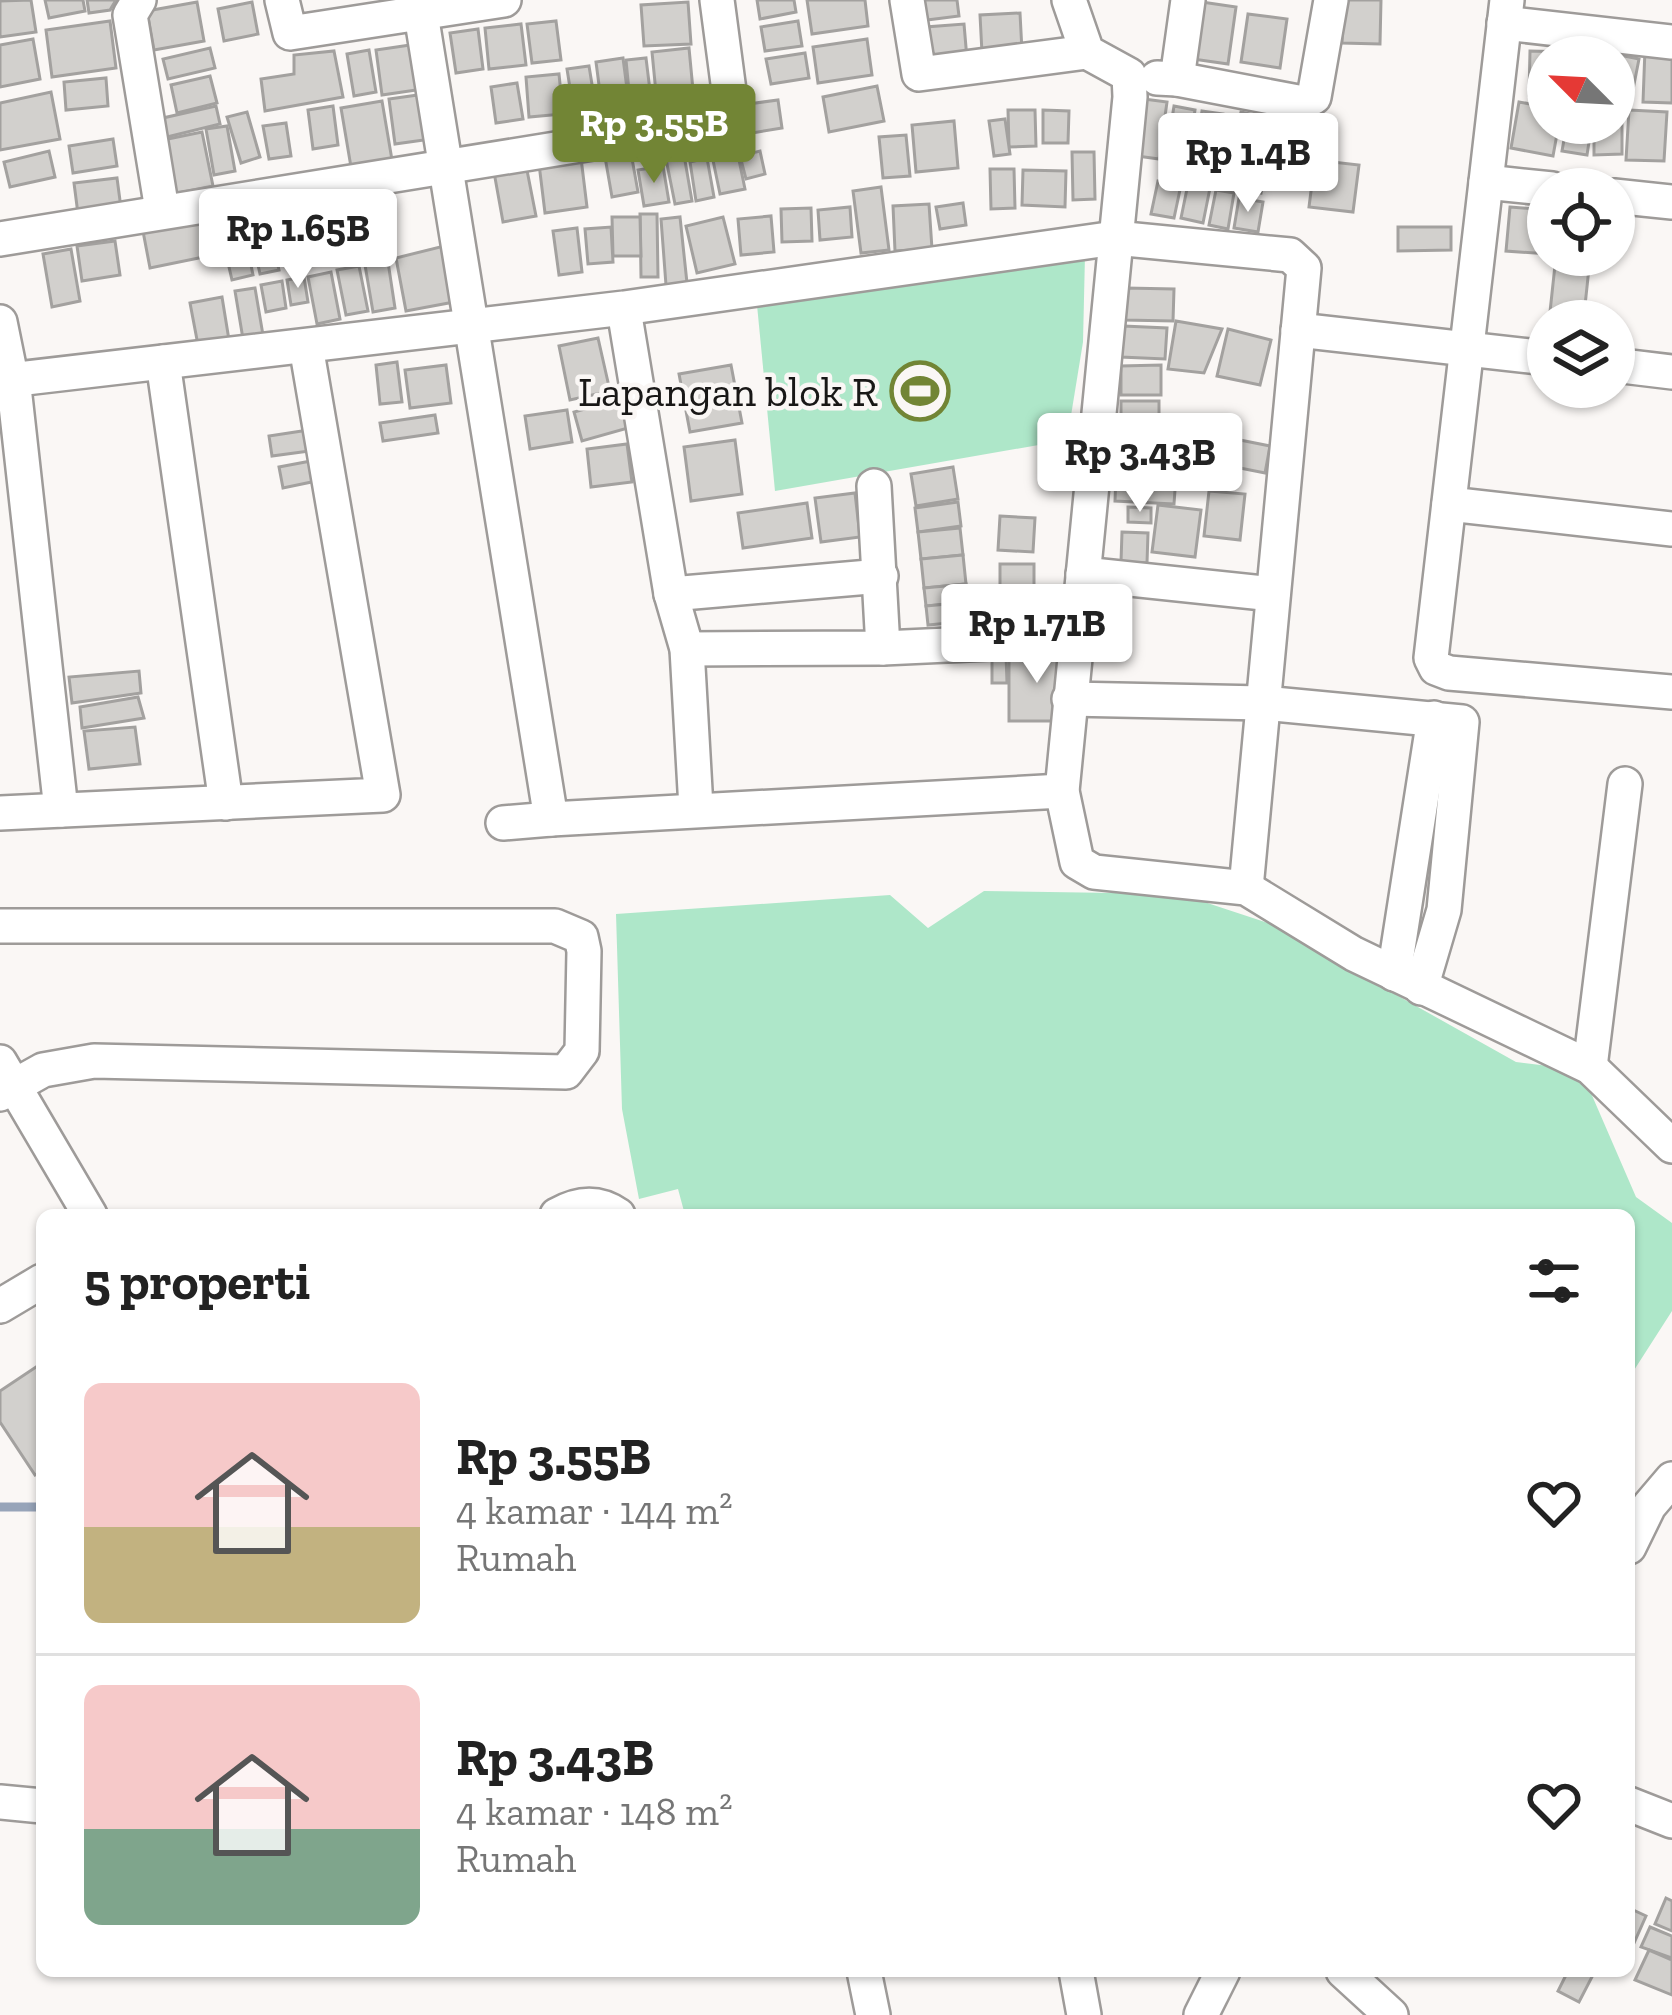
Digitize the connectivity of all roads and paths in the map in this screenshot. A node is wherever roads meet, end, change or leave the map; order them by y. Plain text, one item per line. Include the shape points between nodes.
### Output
1 (139, 0) edge
2 (282, 0) edge
3 (503, 0) edge
4 (717, 0) edge
5 (907, 0) edge
6 (1069, 0) edge
7 (1188, 0) edge
8 (1331, 0) edge
9 (1505, 12) edge
10 (421, 14) junction
11 (1672, 42) edge
12 (1087, 52) junction
13 (1129, 76) junction
14 (1177, 79) junction
15 (446, 163) junction
16 (1486, 182) junction
17 (1527, 186) edge
18 (1635, 198) edge
19 (1672, 202) edge
20 (161, 210) junction
21 (1115, 238) junction
22 (0, 239) edge
23 (0, 322) edge
24 (626, 322) dead end
25 (470, 326) junction
26 (1298, 330) junction
27 (306, 346) junction
28 (1467, 349) junction
29 (1527, 356) edge
30 (163, 362) junction
31 (1635, 368) edge
32 (1672, 372) edge
33 (6, 380) edge
34 (874, 486) dead end
35 (1449, 504) junction
36 (1672, 529) edge
37 (1083, 574) junction
38 (881, 576) junction
39 (671, 594) junction
40 (1273, 595) junction
41 (1076, 639) junction
42 (883, 648) junction
43 (687, 649) junction
44 (1672, 692) edge
45 (1069, 699) junction
46 (1263, 703) junction
47 (1625, 784) dead end
48 (1062, 791) junction
49 (226, 803) junction
50 (696, 808) junction
51 (61, 810) junction
52 (0, 813) edge
53 (551, 820) junction
54 (503, 823) dead end
55 (1246, 889) junction
56 (0, 926) edge
57 (1408, 981) junction
58 (1590, 1067) junction
59 (5, 1080) edge
60 (1672, 1146) edge
61 (86, 1209) edge
62 (568, 1209) edge
63 (605, 1209) edge
64 (36, 1285) edge
65 (0, 1306) edge
66 (1672, 1479) edge
67 (1635, 1534) edge
68 (0, 1802) edge
69 (36, 1805) edge
70 (1635, 1806) edge
71 (1672, 1821) edge
72 (865, 1977) edge
73 (1078, 1977) edge
74 (1220, 1977) edge
75 (1349, 1977) edge
76 (1090, 2012) edge
77 (873, 2015) edge
78 (1202, 2015) edge
79 (1390, 2015) edge

1 - 20 street via 130,14
2 - 10 street via 290,33
3 - 10 street
4 - 15 street via 730,106 722,122
5 - 12 street via 919,74
6 - 12 street
7 - 14 street
8 - 14 street via 1318,83 1303,103
9 - 11 street
9 - 16 street
10 - 15 street
12 - 13 street
13 - 14 street
13 - 21 street
15 - 20 street
15 - 25 street
16 - 17 street
16 - 28 street
18 - 19 street
20 - 22 street
21 - 25 street
21 - 26 street via 1290,255 1304,268
21 - 37 street
23 - 33 street
24 - 39 street
25 - 27 street
25 - 53 street
26 - 28 street
26 - 40 street
27 - 30 street
27 - 49 street via 383,796
28 - 29 street
28 - 35 street
30 - 33 street
30 - 49 street
31 - 32 street
33 - 51 street
34 - 38 street
35 - 36 street
35 - 44 street via 1436,668
37 - 40 street
37 - 41 street
38 - 39 street
38 - 42 street
39 - 43 street
40 - 46 street
41 - 42 street
41 - 45 street
42 - 43 street
43 - 50 street
45 - 46 street
45 - 48 street
46 - 55 street
46 - 57 street via 1458,720 1466,728 1444,910
47 - 58 street
48 - 50 street
48 - 55 street via 1073,852 1084,868
49 - 51 street
50 - 53 street
51 - 52 street
53 - 54 street
55 - 57 street
56 - 59 street via 555,926 580,937 584,951 582,1051 566,1072 94,1061
57 - 58 street
58 - 60 street
59 - 61 street
62 - 63 street
64 - 65 street
66 - 67 street
68 - 69 street
70 - 71 street
72 - 77 street
73 - 76 street
74 - 78 street
75 - 79 street

